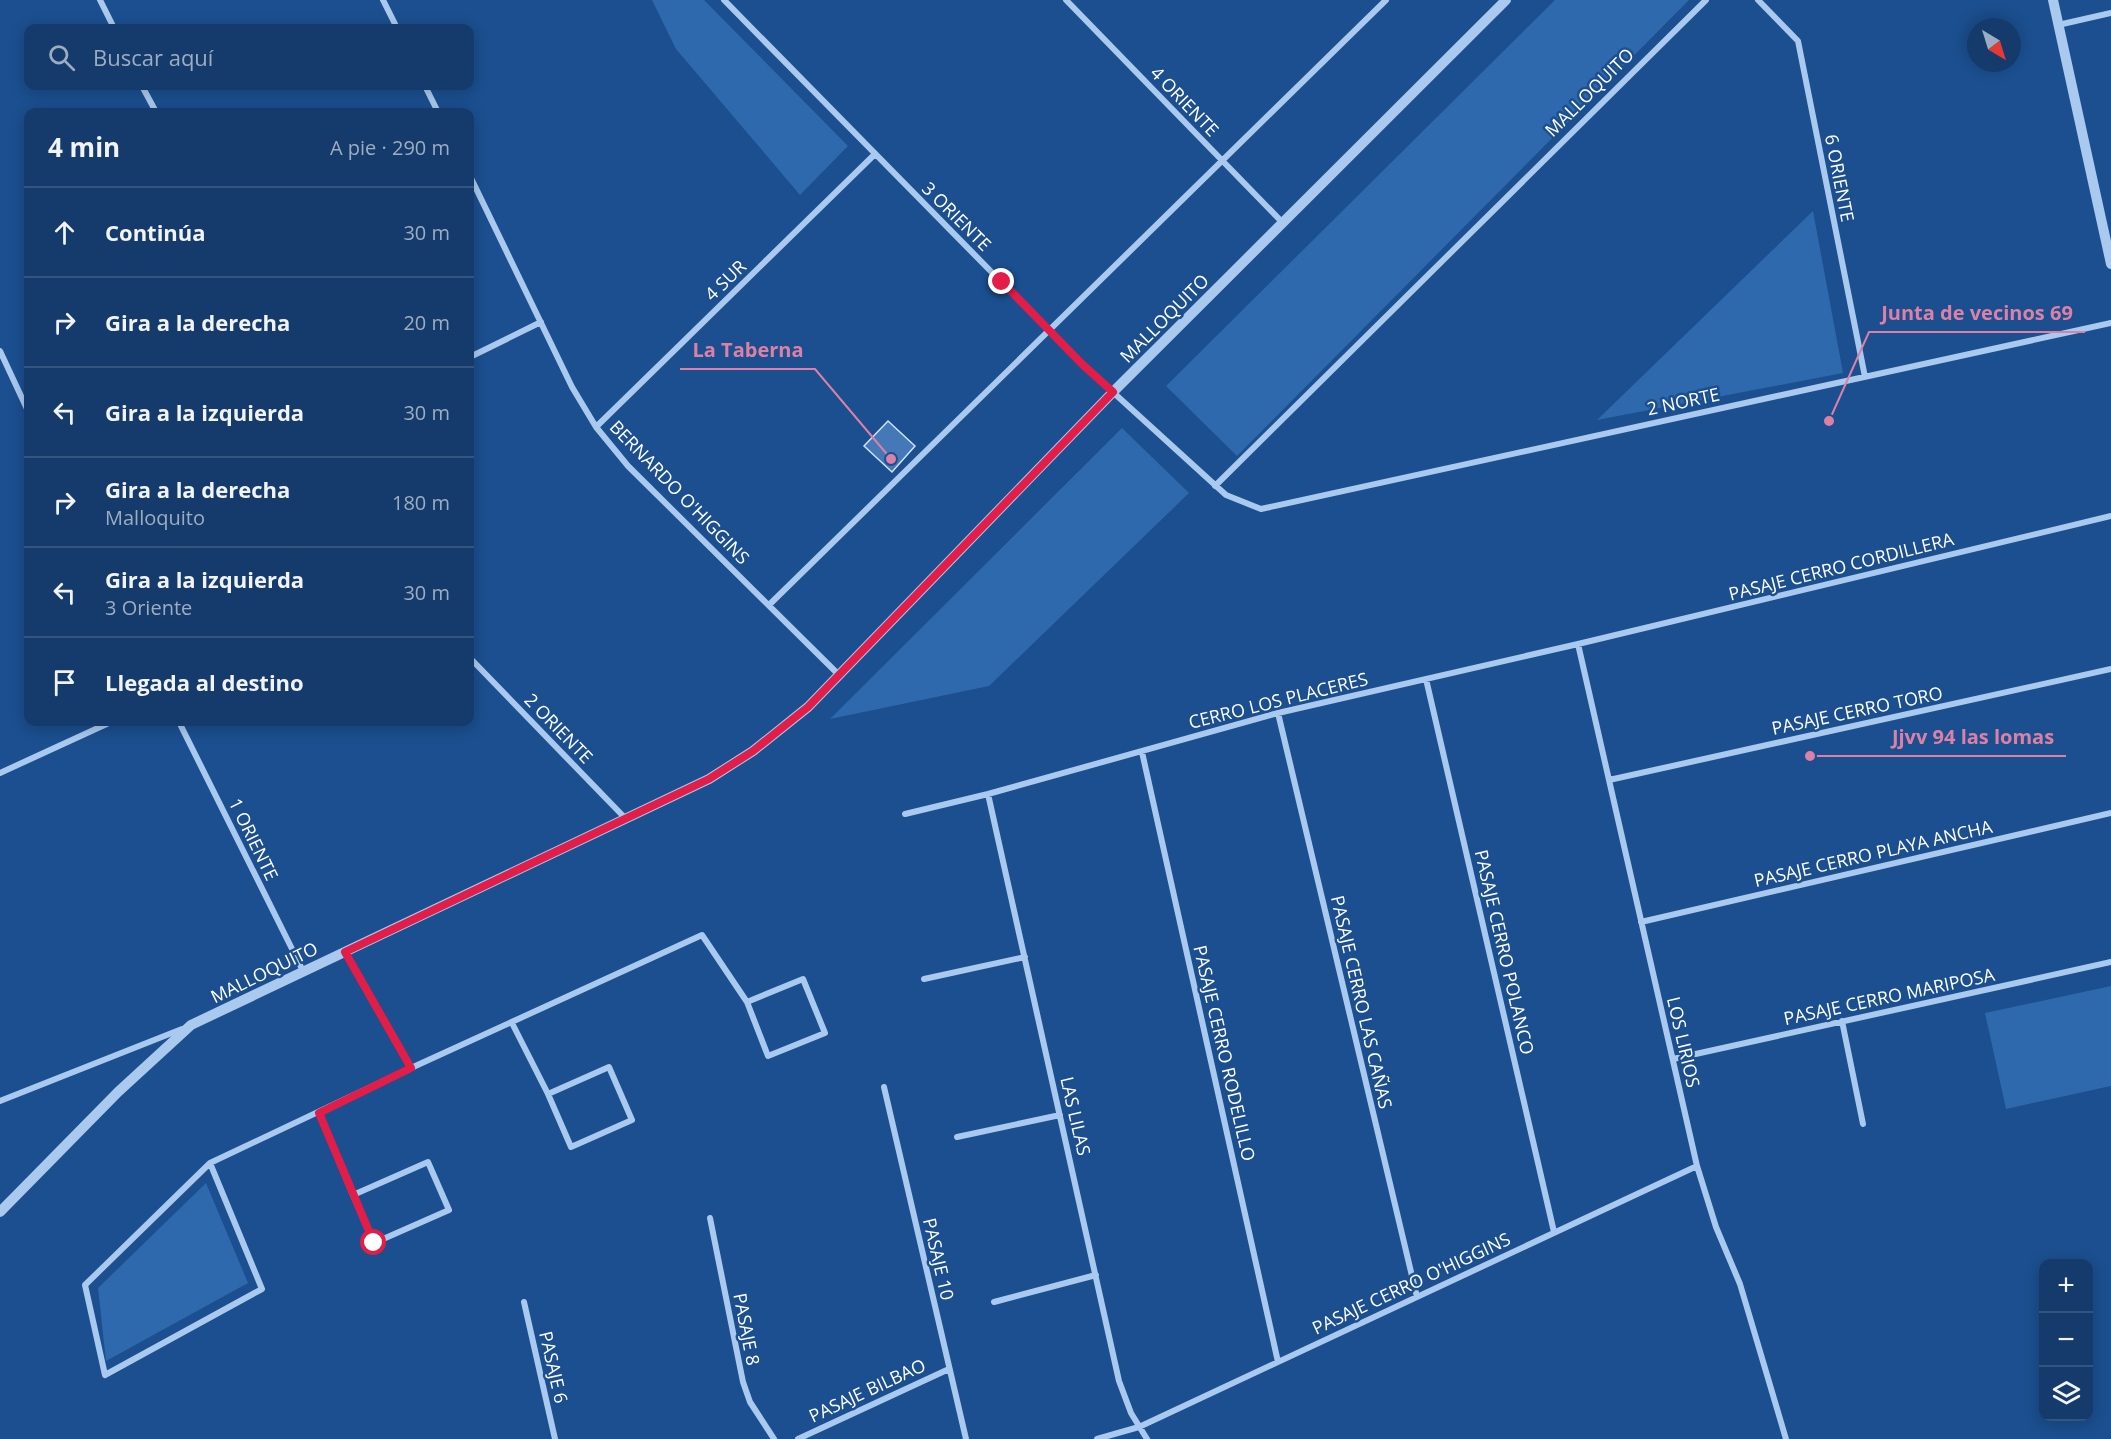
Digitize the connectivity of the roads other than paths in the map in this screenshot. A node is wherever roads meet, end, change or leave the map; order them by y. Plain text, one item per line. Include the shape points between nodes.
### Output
1 (100, 0) edge
2 (383, 0) edge
3 (724, 0) edge
4 (1066, 0) edge
5 (1386, 0) edge
6 (1506, 0) edge
7 (1706, 0) edge
8 (1758, 0) edge
9 (2053, 0) edge
10 (2111, 13) edge
11 (112, 24) edge
12 (395, 24) edge
13 (2058, 25) junction
14 (144, 90) edge
15 (427, 90) edge
16 (154, 108) edge
17 (436, 108) edge
18 (875, 154) junction
19 (1222, 161) junction
20 (474, 184) edge
21 (1283, 223) junction
22 (2111, 264) edge
23 (541, 322) junction
24 (2111, 323) edge
25 (1049, 330) junction
26 (0, 351) edge
27 (474, 355) edge
28 (1865, 377) junction
29 (1113, 392) junction
30 (24, 402) edge
31 (596, 427) junction
32 (1215, 486) junction
33 (1261, 509) joint
34 (2111, 516) edge
35 (768, 605) junction
36 (1578, 644) junction
37 (474, 662) edge
38 (2111, 669) edge
39 (838, 675) junction
40 (1426, 679) junction
41 (1278, 713) junction
42 (102, 726) edge
43 (181, 726) edge
44 (1142, 752) junction
45 (0, 773) edge
46 (1609, 780) junction
47 (988, 794) junction
48 (2111, 813) edge
49 (905, 814) dead end
50 (626, 819) junction
51 (1641, 922) junction
52 (345, 952) junction
53 (1025, 957) junction
54 (2111, 962) edge
55 (303, 971) junction
56 (924, 979) dead end
57 (747, 1002) junction
58 (1842, 1021) junction
59 (512, 1023) junction
60 (191, 1025) junction
61 (1672, 1059) junction
62 (411, 1068) junction
63 (884, 1087) dead end
64 (548, 1094) junction
65 (0, 1101) edge
66 (319, 1113) junction
67 (1060, 1115) junction
68 (1863, 1124) dead end
69 (957, 1137) dead end
70 (210, 1163) junction
71 (1697, 1166) junction
72 (353, 1195) junction
73 (0, 1212) edge
74 (710, 1218) dead end
75 (1554, 1232) junction
76 (1096, 1275) junction
77 (1417, 1297) junction
78 (524, 1302) dead end
79 (994, 1302) dead end
80 (1278, 1362) junction
81 (949, 1369) junction
82 (1139, 1427) junction
83 (555, 1439) edge
84 (774, 1439) edge
85 (798, 1439) edge
86 (966, 1439) edge
87 (1097, 1439) edge
88 (1147, 1439) edge
89 (1786, 1439) edge

1 - 11 street
2 - 12 street
3 - 18 street, 3 ORIENTE
4 - 19 street, 4 ORIENTE
5 - 19 street
6 - 21 street, MALLOQUITO
7 - 32 street, MALLOQUITO
8 - 28 street, 6 ORIENTE via 1798,40
9 - 13 street
10 - 13 street
13 - 22 street
14 - 16 street
15 - 17 street
18 - 25 street, 3 ORIENTE
18 - 31 street, 4 SUR
19 - 21 street, 4 ORIENTE
19 - 25 street
20 - 23 street, BERNARDO O'HIGGINS
21 - 29 street, MALLOQUITO
23 - 27 street
23 - 31 street, BERNARDO O'HIGGINS
24 - 28 street, 2 NORTE
25 - 29 street, 3 ORIENTE
25 - 35 street
26 - 30 street
28 - 33 street, 2 NORTE
29 - 32 street, 3 ORIENTE
29 - 39 street, MALLOQUITO
31 - 35 street, BERNARDO O'HIGGINS via 628,466
32 - 33 street, 3 ORIENTE via 1226,495
34 - 36 street, PASAJE CERRO CORDILLERA
35 - 39 street, BERNARDO O'HIGGINS
36 - 40 street, CERRO LOS PLACERES
36 - 46 street, LOS LIRIOS
37 - 50 street, 2 ORIENTE
38 - 46 street, PASAJE CERRO TORO
39 - 50 street, MALLOQUITO via 808,707 753,751 709,779
40 - 41 street, CERRO LOS PLACERES
40 - 75 street, PASAJE CERRO POLANCO
41 - 44 street, CERRO LOS PLACERES
41 - 77 street, PASAJE CERRO LAS CAÑAS
42 - 45 street
43 - 55 street, 1 ORIENTE
44 - 47 street, CERRO LOS PLACERES
44 - 80 street, PASAJE CERRO RODELILLO
46 - 51 street, LOS LIRIOS
47 - 49 street, CERRO LOS PLACERES
47 - 53 street, LAS LILAS
48 - 51 street, PASAJE CERRO PLAYA ANCHA
50 - 52 street, MALLOQUITO
51 - 61 street, LOS LIRIOS
52 - 55 street, MALLOQUITO
52 - 62 street
53 - 56 street
53 - 67 street, LAS LILAS
54 - 58 street, PASAJE CERRO MARIPOSA
55 - 60 street, MALLOQUITO
57 - 57 street via 803,979 825,1033 768,1056
57 - 59 street via 702,935
58 - 61 street, PASAJE CERRO MARIPOSA
58 - 68 street
59 - 62 street
59 - 64 street
60 - 65 street, MALLOQUITO
60 - 73 street, MALLOQUITO via 118,1092
61 - 71 street, LOS LIRIOS
62 - 66 street
63 - 81 street, PASAJE 10
64 - 64 street via 571,1147 632,1120 609,1067
66 - 70 street
66 - 72 street
67 - 69 street
67 - 76 street, LAS LILAS
70 - 70 street via 85,1285 105,1375 262,1289
71 - 75 street, PASAJE CERRO O'HIGGINS
71 - 89 street, LOS LIRIOS via 1743,1295
72 - 72 street via 374,1243 449,1210 428,1162
74 - 84 street, PASAJE 8 via 743,1382 750,1402
75 - 77 street, PASAJE CERRO O'HIGGINS
76 - 79 street
76 - 82 street, LAS LILAS via 1122,1389
77 - 80 street, PASAJE CERRO O'HIGGINS
78 - 83 street, PASAJE 6
80 - 82 street, PASAJE CERRO O'HIGGINS
81 - 85 street, PASAJE BILBAO
81 - 86 street, PASAJE 10
82 - 87 street, PASAJE CERRO O'HIGGINS
82 - 88 street, LAS LILAS

